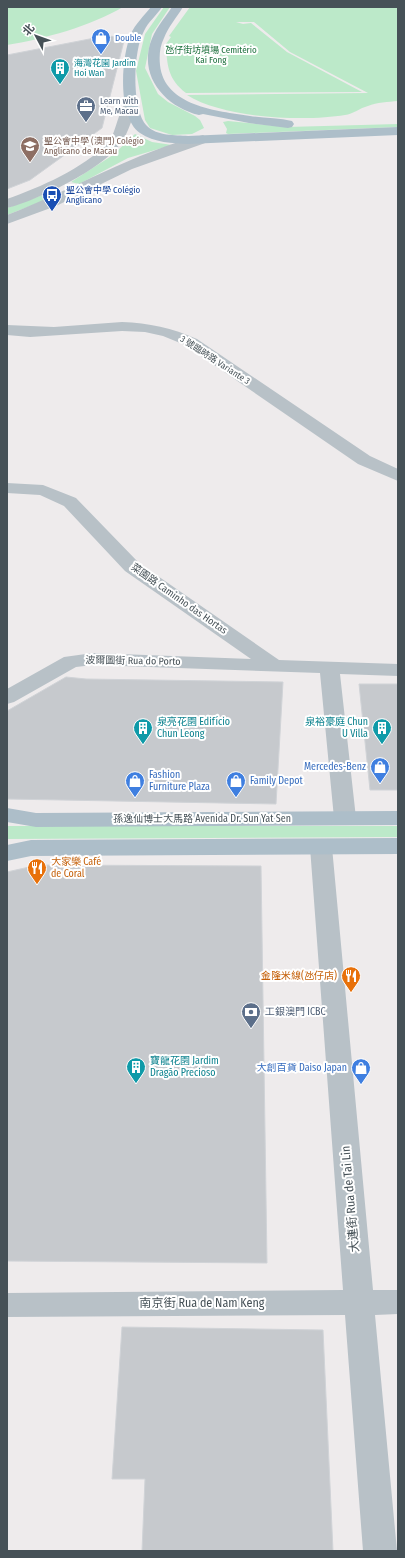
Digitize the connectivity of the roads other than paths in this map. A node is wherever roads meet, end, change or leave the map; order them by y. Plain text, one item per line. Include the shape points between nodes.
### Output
1 (157, 7) edge
2 (178, 7) edge
3 (132, 102) junction
4 (186, 104) junction
5 (398, 121) edge
6 (398, 131) edge
7 (203, 139) junction
8 (48, 189) junction
9 (72, 193) junction
10 (7, 204) edge
11 (7, 220) edge
12 (7, 330) edge
13 (398, 476) edge
14 (7, 488) edge
15 (274, 666) junction
16 (398, 670) edge
17 (51, 673) junction
18 (330, 674) junction
19 (398, 676) edge
20 (7, 698) edge
21 (7, 814) edge
22 (345, 818) junction
23 (398, 818) edge
24 (398, 846) edge
25 (321, 847) junction
26 (7, 853) edge
27 (398, 1302) edge
28 (358, 1303) junction
29 (7, 1305) edge
30 (380, 1551) edge

1 - 3 main road via 138,32 132,51 129,73
2 - 4 main road via 158,38 154,54 154,71 164,90
3 - 7 main road via 138,123 143,130 163,138
3 - 8 street via 116,143 98,158
4 - 5 main road via 219,115 260,122 302,124
4 - 7 main road via 208,116 217,126 212,135
6 - 7 main road
7 - 9 street via 127,166
8 - 9 street via 64,188 72,190
8 - 10 street
9 - 11 street
12 - 13 street, 3 號臨時路 Variante 3 via 41,332 145,326 166,331 191,342 364,460
14 - 15 street, 菜園路 Caminho das Hortas via 43,490 70,502 132,567
15 - 16 street, 波爾圖街 Rua do Porto
15 - 17 street, 波爾圖街 Rua do Porto via 93,659 71,661
17 - 18 street, 波爾圖街 Rua do Porto via 75,667 98,666
17 - 20 street
18 - 19 street, 波爾圖街 Rua do Porto
18 - 22 street
21 - 22 main road, 孫逸仙博士大馬路 Avenida Dr. Sun Yat Sen via 36,820
22 - 23 main road, 孫逸仙博士大馬路 Avenida Dr. Sun Yat Sen
24 - 25 main road
25 - 26 main road via 31,848
25 - 28 street, 大連街 Rua de Tai Lin
27 - 28 street, 南京街 Rua de Nam Keng
28 - 29 street, 南京街 Rua de Nam Keng
28 - 30 street, 大連街 Rua de Tai Lin

